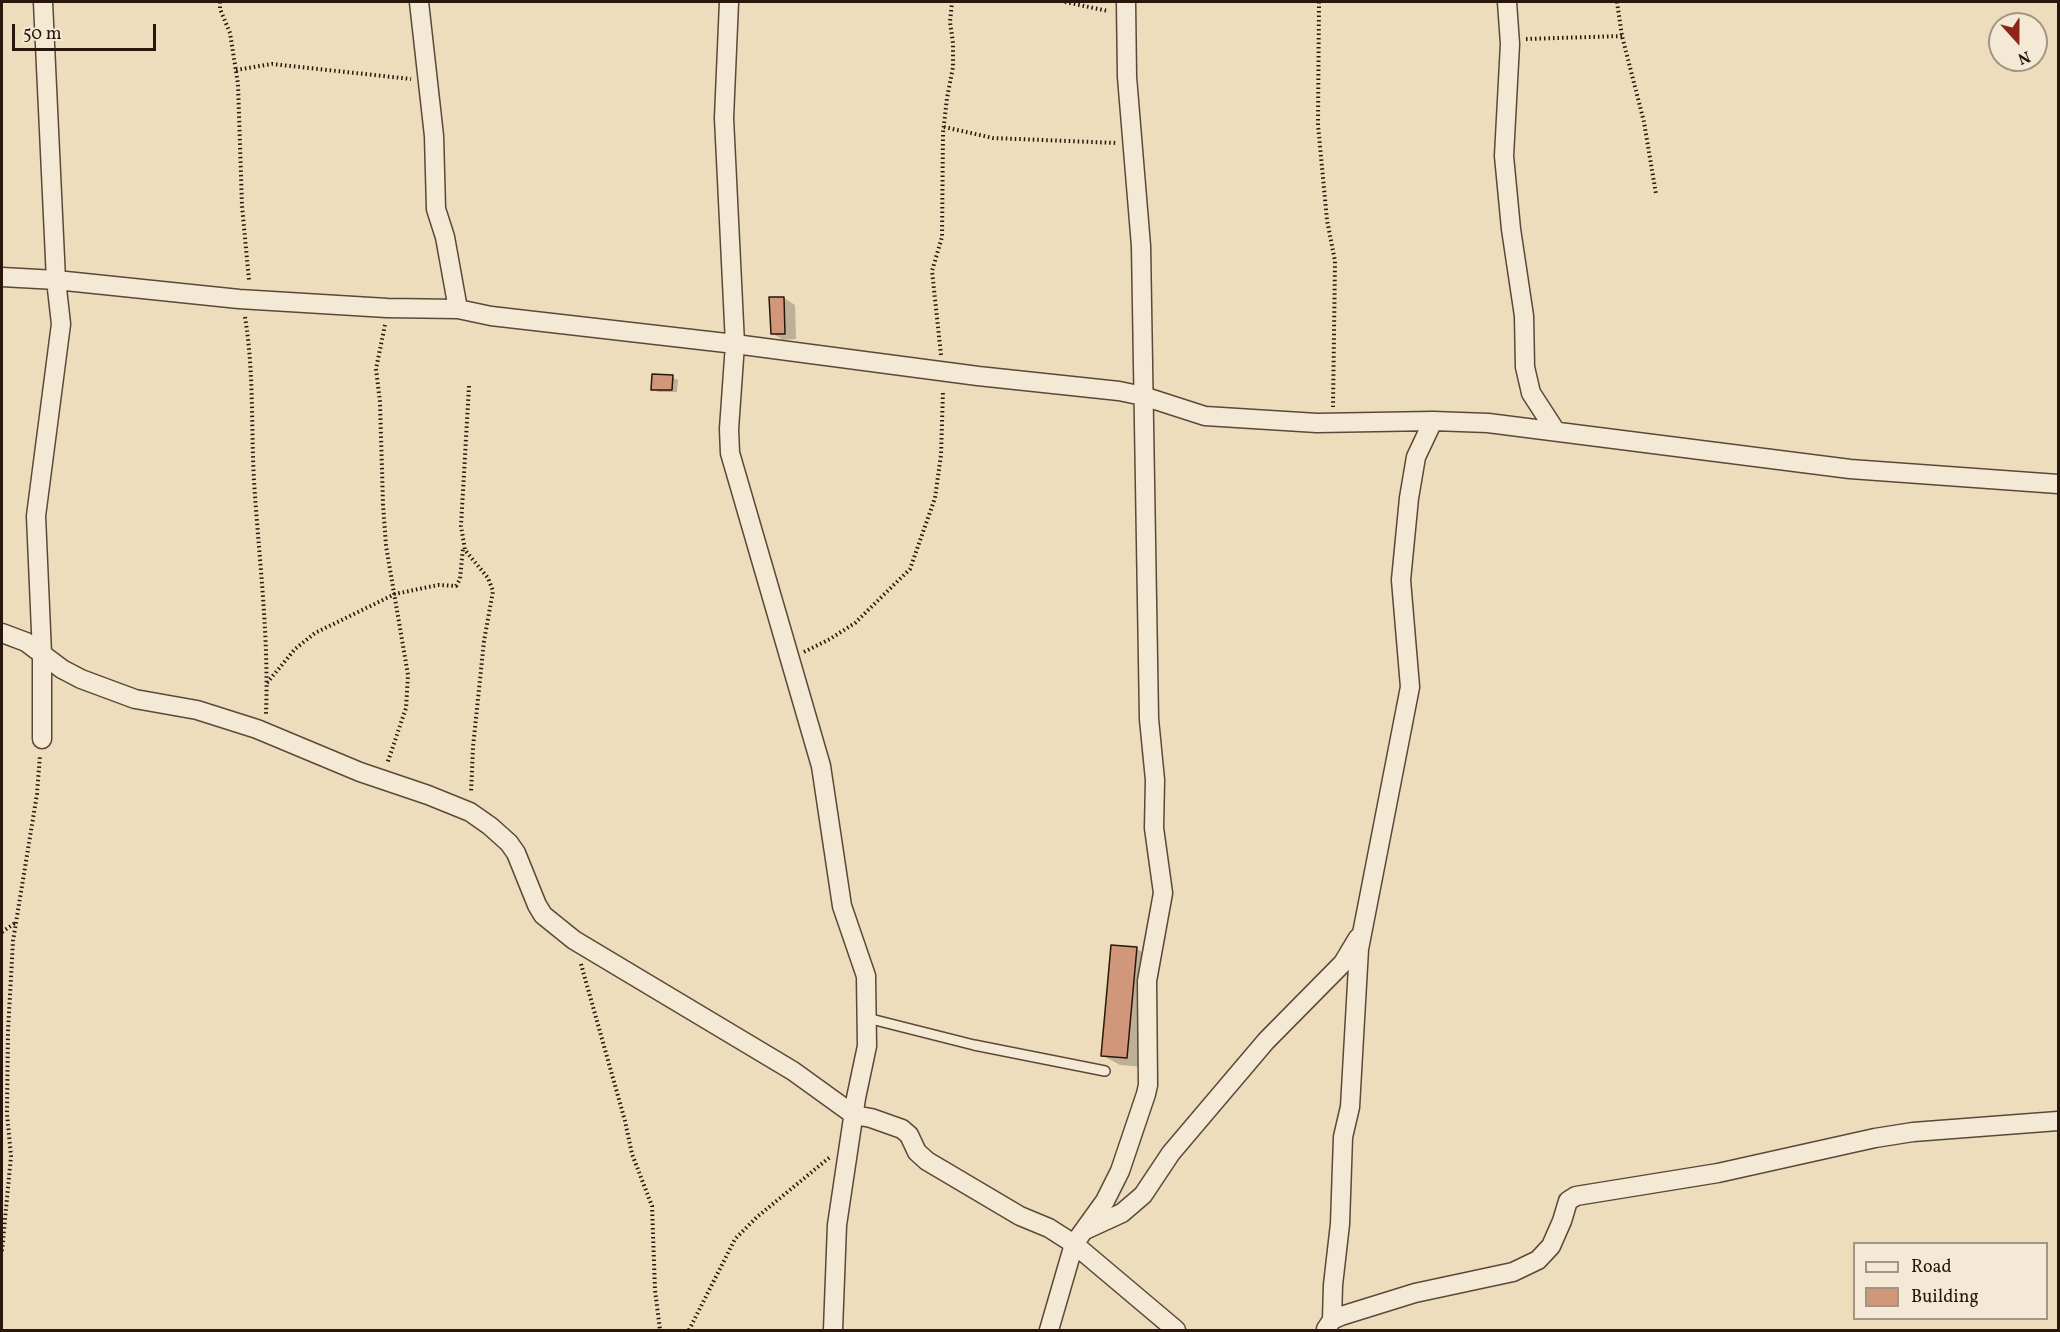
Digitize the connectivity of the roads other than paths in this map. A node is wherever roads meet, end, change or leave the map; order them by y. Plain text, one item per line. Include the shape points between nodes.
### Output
1 (43, 2) edge
2 (419, 2) edge
3 (729, 2) edge
4 (1507, 2) edge
5 (1126, 8) edge
6 (2, 277) edge
7 (56, 280) junction
8 (458, 309) junction
9 (735, 345) junction
10 (1143, 396) junction
11 (1433, 421) junction
12 (1555, 430) junction
13 (2058, 484) edge
14 (2, 633) edge
15 (42, 654) junction
16 (42, 739) road end
17 (1364, 926) junction
18 (867, 1018) junction
19 (1105, 1071) dead end
20 (854, 1115) junction
21 (2058, 1121) edge
22 (1079, 1237) junction
23 (1329, 1325) edge
24 (833, 1330) edge
25 (1049, 1330) edge
26 (1176, 1330) edge

1 - 7 street
2 - 8 street via 434,136 436,209
3 - 9 street via 724,118
4 - 12 street via 1510,44 1504,156 1524,316 1525,367 1531,393
5 - 10 street via 1127,77 1141,246
6 - 7 street
7 - 8 street via 239,299
7 - 15 street via 61,324 36,516
8 - 9 street via 502,318
9 - 10 street
9 - 18 street via 730,453 821,766 842,906 866,976
10 - 11 street via 1205,416 1332,423
10 - 22 street via 1149,719 1155,780 1154,828 1162,893 1147,981 1148,1084 1120,1171 1105,1201
11 - 12 street
11 - 17 street via 1416,457 1409,498 1401,580 1410,687
12 - 13 street via 1850,469
14 - 15 street via 26,642
15 - 16 street
15 - 20 street via 81,679 135,699 197,710 470,812 509,843 543,915 574,940 793,1071
17 - 22 street via 1343,963 1266,1041 1171,1153 1143,1195 1122,1213
17 - 23 street
18 - 19 lane via 974,1045
18 - 20 street via 867,1046
20 - 22 street via 902,1129 927,1161 1020,1216
20 - 24 street via 837,1225
21 - 23 street via 1913,1132 1718,1173 1576,1196 1568,1202 1551,1246 1538,1260 1513,1272 1415,1293
22 - 25 street
22 - 26 street

